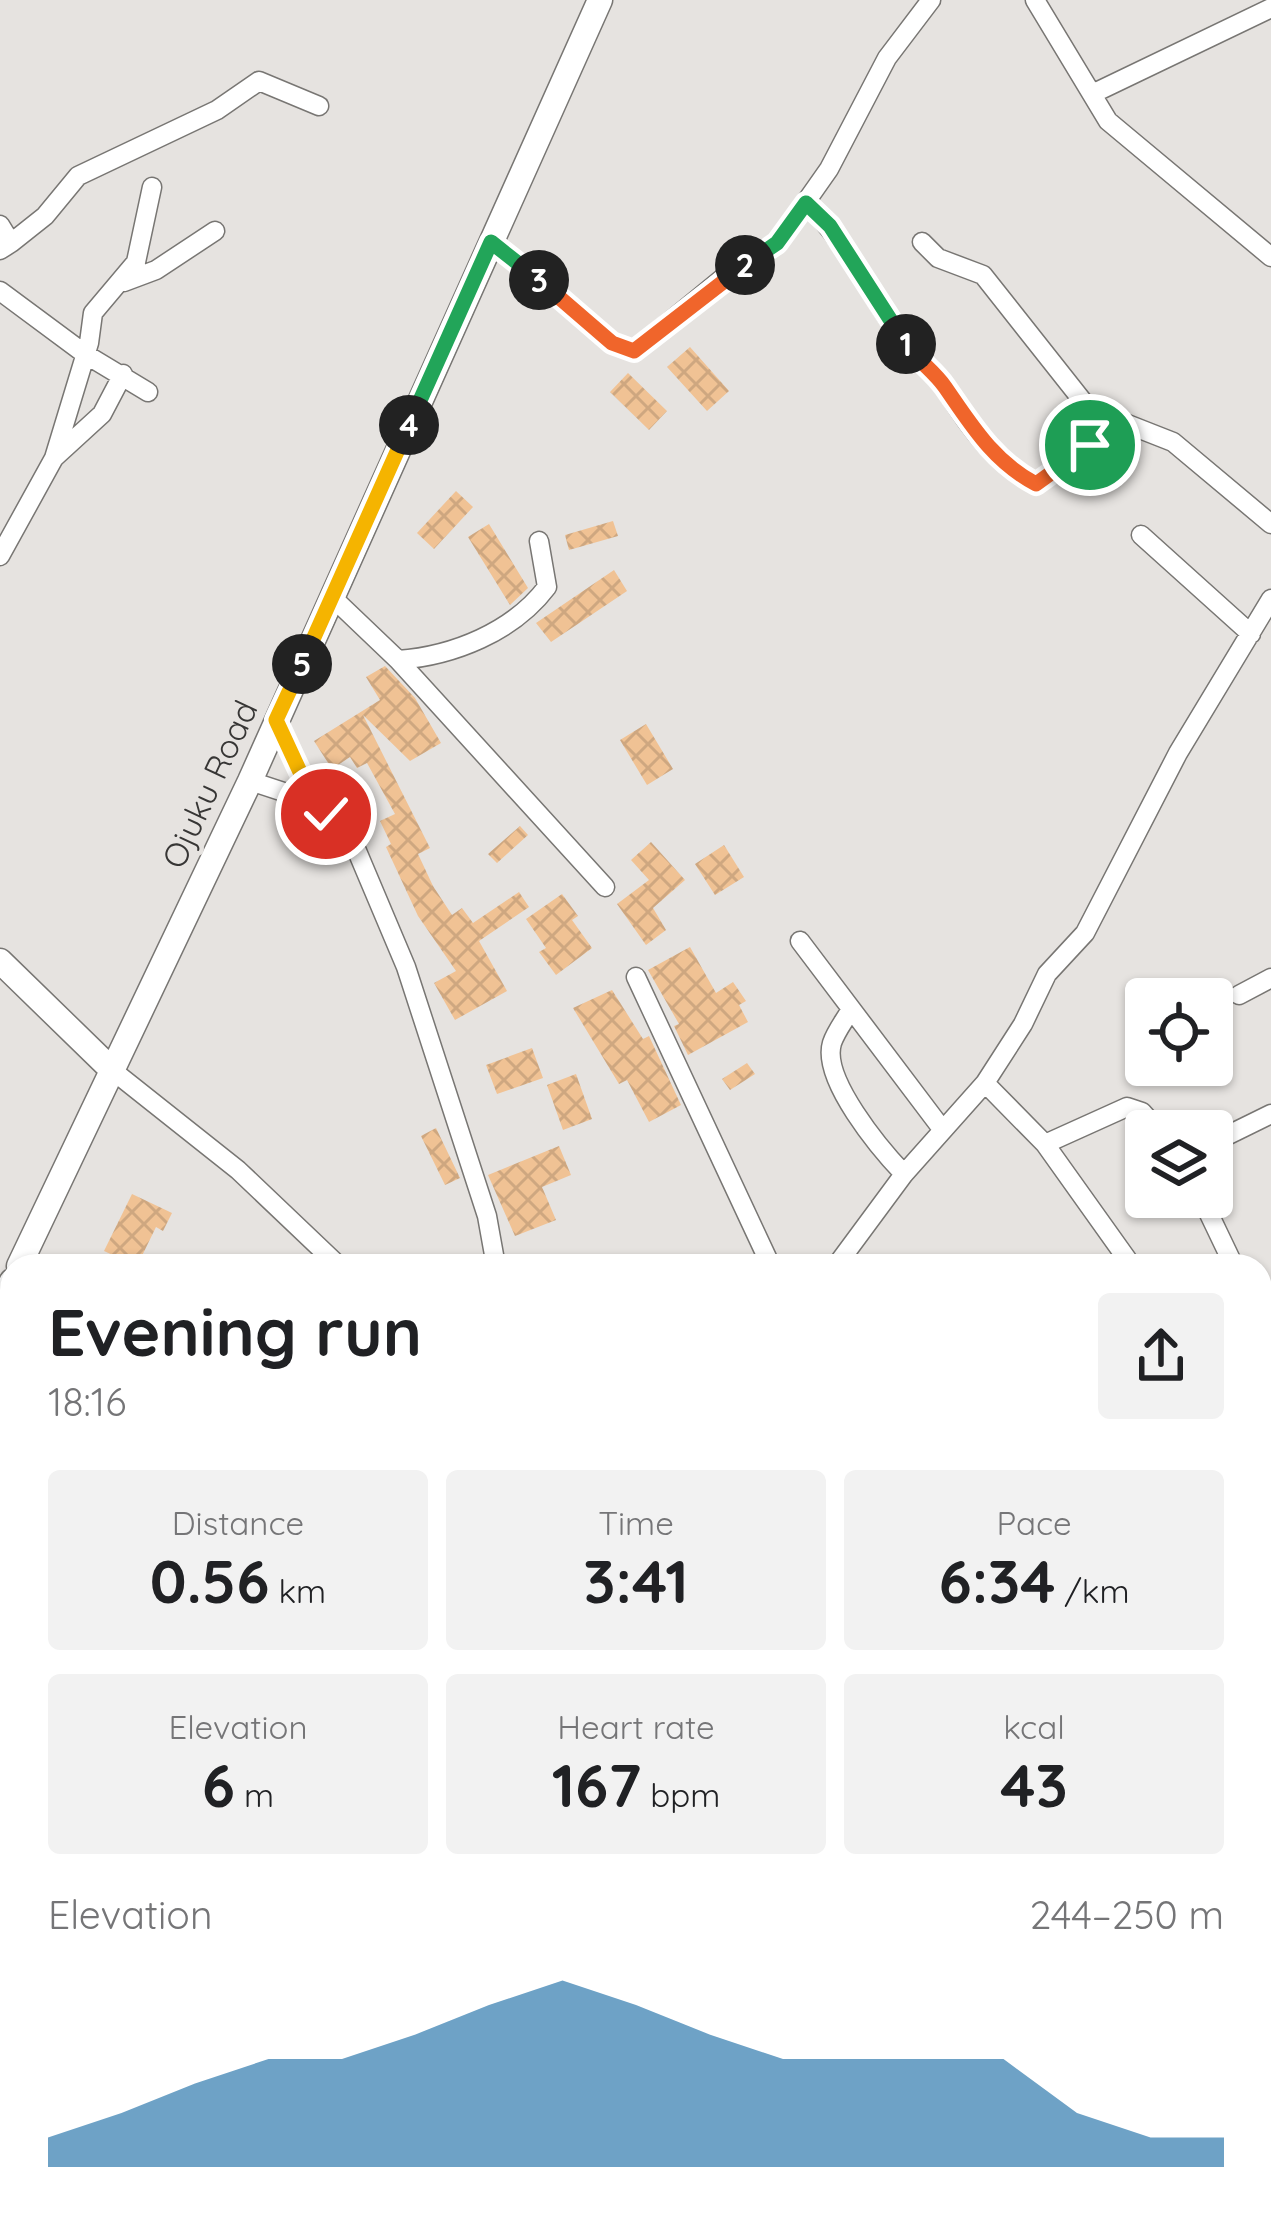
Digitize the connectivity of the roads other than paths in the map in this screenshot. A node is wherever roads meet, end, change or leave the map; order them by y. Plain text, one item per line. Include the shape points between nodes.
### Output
1 (600, 0) edge
2 (931, 0) edge
3 (1035, 0) edge
4 (1271, 8) edge
5 (1092, 94) junction
6 (319, 106) dead end
7 (152, 187) dead end
8 (806, 203) junction
9 (0, 225) edge
10 (215, 231) dead end
11 (491, 242) junction
12 (922, 242) dead end
13 (5, 246) edge
14 (1271, 257) edge
15 (124, 282) junction
16 (0, 291) edge
17 (85, 354) junction
18 (123, 374) junction
19 (148, 392) dead end
20 (1116, 422) junction
21 (54, 458) junction
22 (1271, 524) edge
23 (1141, 535) dead end
24 (538, 541) dead end
25 (0, 556) edge
26 (332, 597) junction
27 (1271, 599) edge
28 (1250, 634) junction
29 (398, 659) junction
30 (276, 720) junction
31 (250, 781) junction
32 (314, 802) junction
33 (605, 887) dead end
34 (800, 941) dead end
35 (0, 961) edge
36 (636, 976) dead end
37 (1271, 978) edge
38 (1239, 995) dead end
39 (851, 1009) junction
40 (112, 1070) junction
41 (986, 1083) junction
42 (1136, 1110) edge
43 (1271, 1114) edge
44 (942, 1129) junction
45 (1233, 1133) edge
46 (1045, 1144) junction
47 (904, 1174) junction
48 (1211, 1218) edge
49 (25, 1254) edge
50 (326, 1254) edge
51 (494, 1254) edge
52 (765, 1254) edge
53 (845, 1254) edge
54 (1118, 1254) edge
55 (1228, 1254) edge

1 - 11 main road, Ojuku Road
2 - 8 street via 887,58
3 - 5 street
4 - 5 street
5 - 14 street via 1128,142
6 - 13 street via 260,82 239,90 217,110 78,176 45,216
7 - 15 street via 141,248
8 - 11 street via 777,243 634,351 612,343
8 - 20 street via 830,226 908,349 979,438 1022,476 1036,484
9 - 13 street
10 - 15 street
11 - 26 main road, Ojuku Road
12 - 20 street via 938,258 983,274 1089,409
15 - 17 street via 93,313
16 - 17 street
17 - 18 street
17 - 21 street
18 - 19 street
18 - 21 street via 102,414
20 - 22 street via 1173,442
21 - 25 street
23 - 28 street
24 - 29 street via 547,587 532,607 466,645
26 - 29 street
26 - 30 main road, Ojuku Road
27 - 28 street
28 - 41 street via 1085,933 1046,974
29 - 33 street
30 - 31 main road, Ojuku Road
30 - 32 street
31 - 32 street
31 - 40 main road, Ojuku Road
32 - 51 street via 346,825 406,967
34 - 39 street
35 - 40 main road
36 - 52 street
37 - 38 street
39 - 44 street
39 - 47 street via 832,1042 834,1066 862,1126
40 - 49 main road, Ojuku Road
40 - 50 street via 238,1170
41 - 44 street
41 - 46 street
42 - 46 street
43 - 45 street
44 - 47 street
46 - 54 street
47 - 53 street
48 - 55 street

